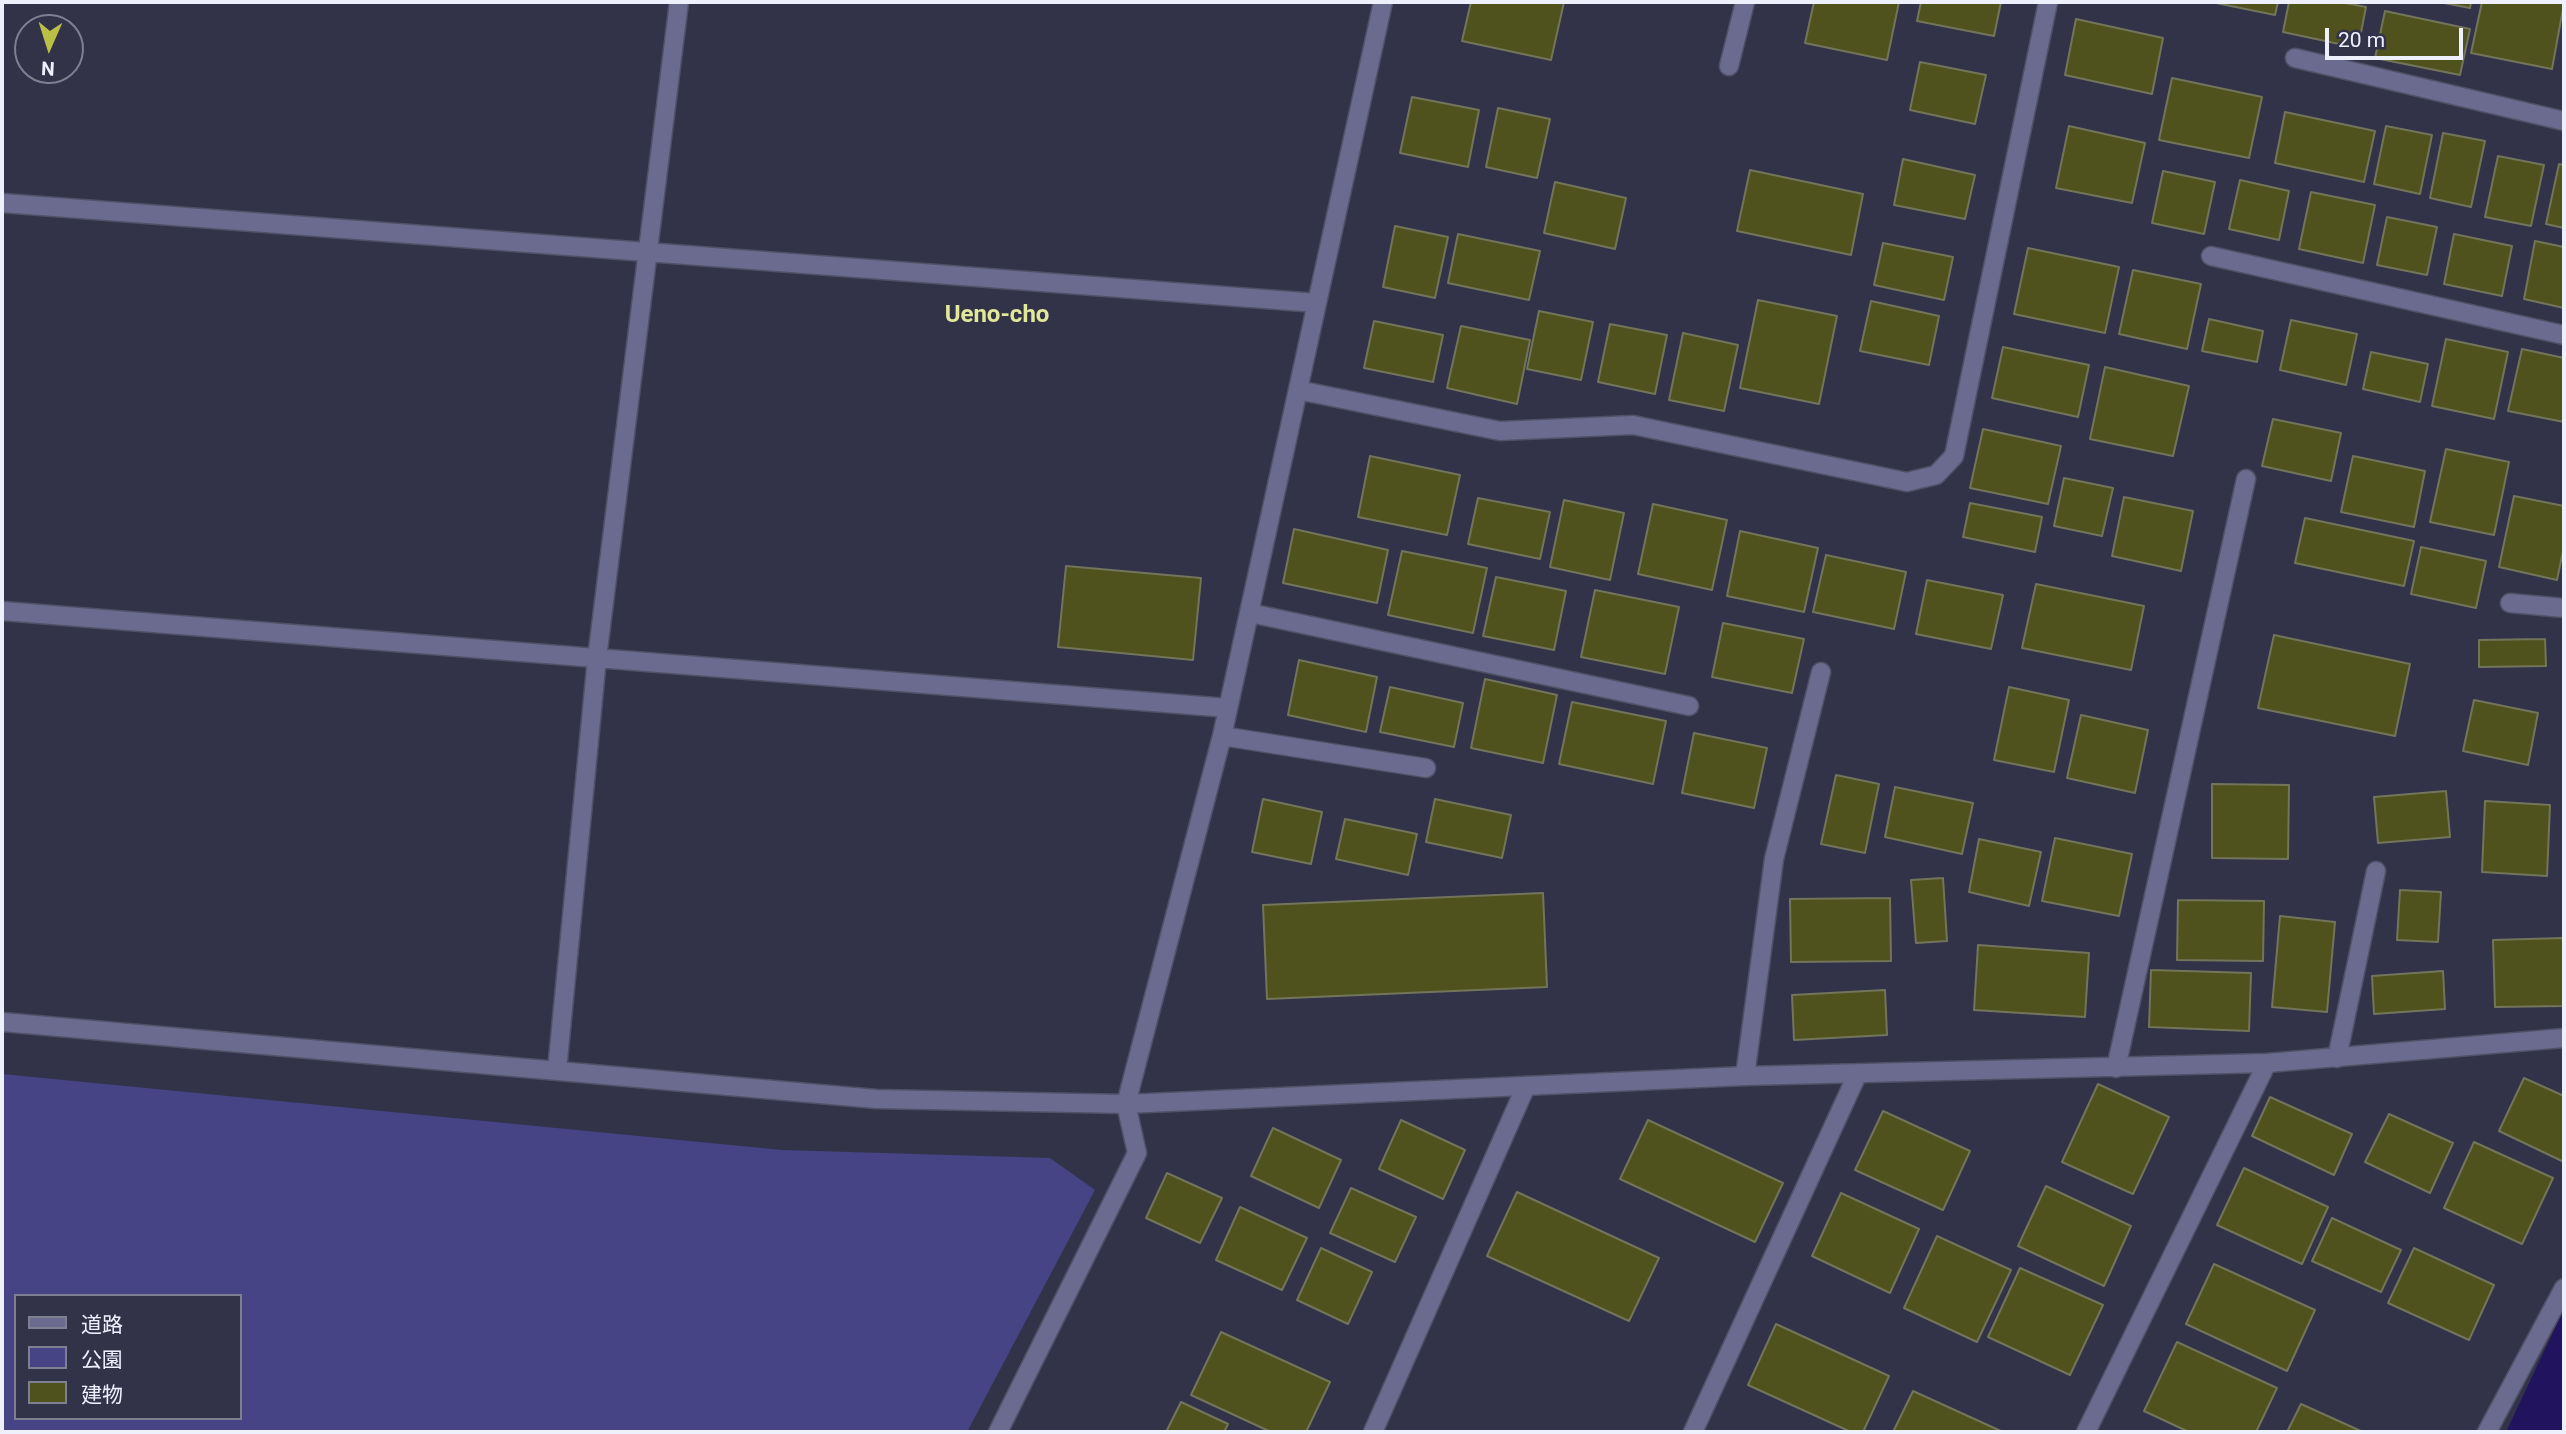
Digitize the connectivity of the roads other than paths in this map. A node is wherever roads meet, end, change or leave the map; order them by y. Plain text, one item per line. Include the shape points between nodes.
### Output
1 (680, 2) edge
2 (1382, 2) edge
3 (1745, 2) edge
4 (2048, 2) edge
5 (2295, 58) dead end
6 (1729, 65) dead end
7 (2564, 121) edge
8 (2, 203) edge
9 (649, 254) junction
10 (2211, 256) dead end
11 (1317, 303) junction
12 (2564, 335) edge
13 (1298, 390) junction
14 (2246, 480) dead end
15 (2510, 603) dead end
16 (2564, 608) edge
17 (2, 611) edge
18 (1250, 613) junction
19 (597, 657) junction
20 (1821, 673) dead end
21 (1689, 706) dead end
22 (1228, 708) junction
23 (1222, 736) junction
24 (1426, 768) dead end
25 (2376, 871) dead end
26 (2, 1022) edge
27 (2564, 1038) edge
28 (2337, 1058) junction
29 (2267, 1063) junction
30 (2116, 1068) junction
31 (557, 1070) junction
32 (1857, 1075) junction
33 (1745, 1076) junction
34 (1526, 1086) junction
35 (1126, 1104) junction
36 (2564, 1289) edge
37 (998, 1432) edge
38 (1373, 1432) edge
39 (1693, 1432) edge
40 (2087, 1432) edge
41 (2487, 1432) edge

1 - 9 street
2 - 11 street
3 - 6 street
4 - 13 street via 1954,456 1936,475 1907,482 1633,425 1500,431
5 - 7 street
8 - 9 street
9 - 11 street
9 - 19 street
10 - 12 street
11 - 13 street
13 - 18 street
14 - 30 street
15 - 16 street
17 - 19 street
18 - 21 street
18 - 22 street
19 - 22 street
19 - 31 street
20 - 33 street via 1774,859
22 - 23 street
23 - 24 street
23 - 35 street
25 - 28 street
26 - 31 street
27 - 28 street
28 - 29 street
29 - 30 street
29 - 40 street
30 - 32 street
31 - 35 street via 876,1099
32 - 33 street
32 - 39 street
33 - 34 street
34 - 35 street
34 - 38 street
35 - 37 street via 1137,1153
36 - 41 street

